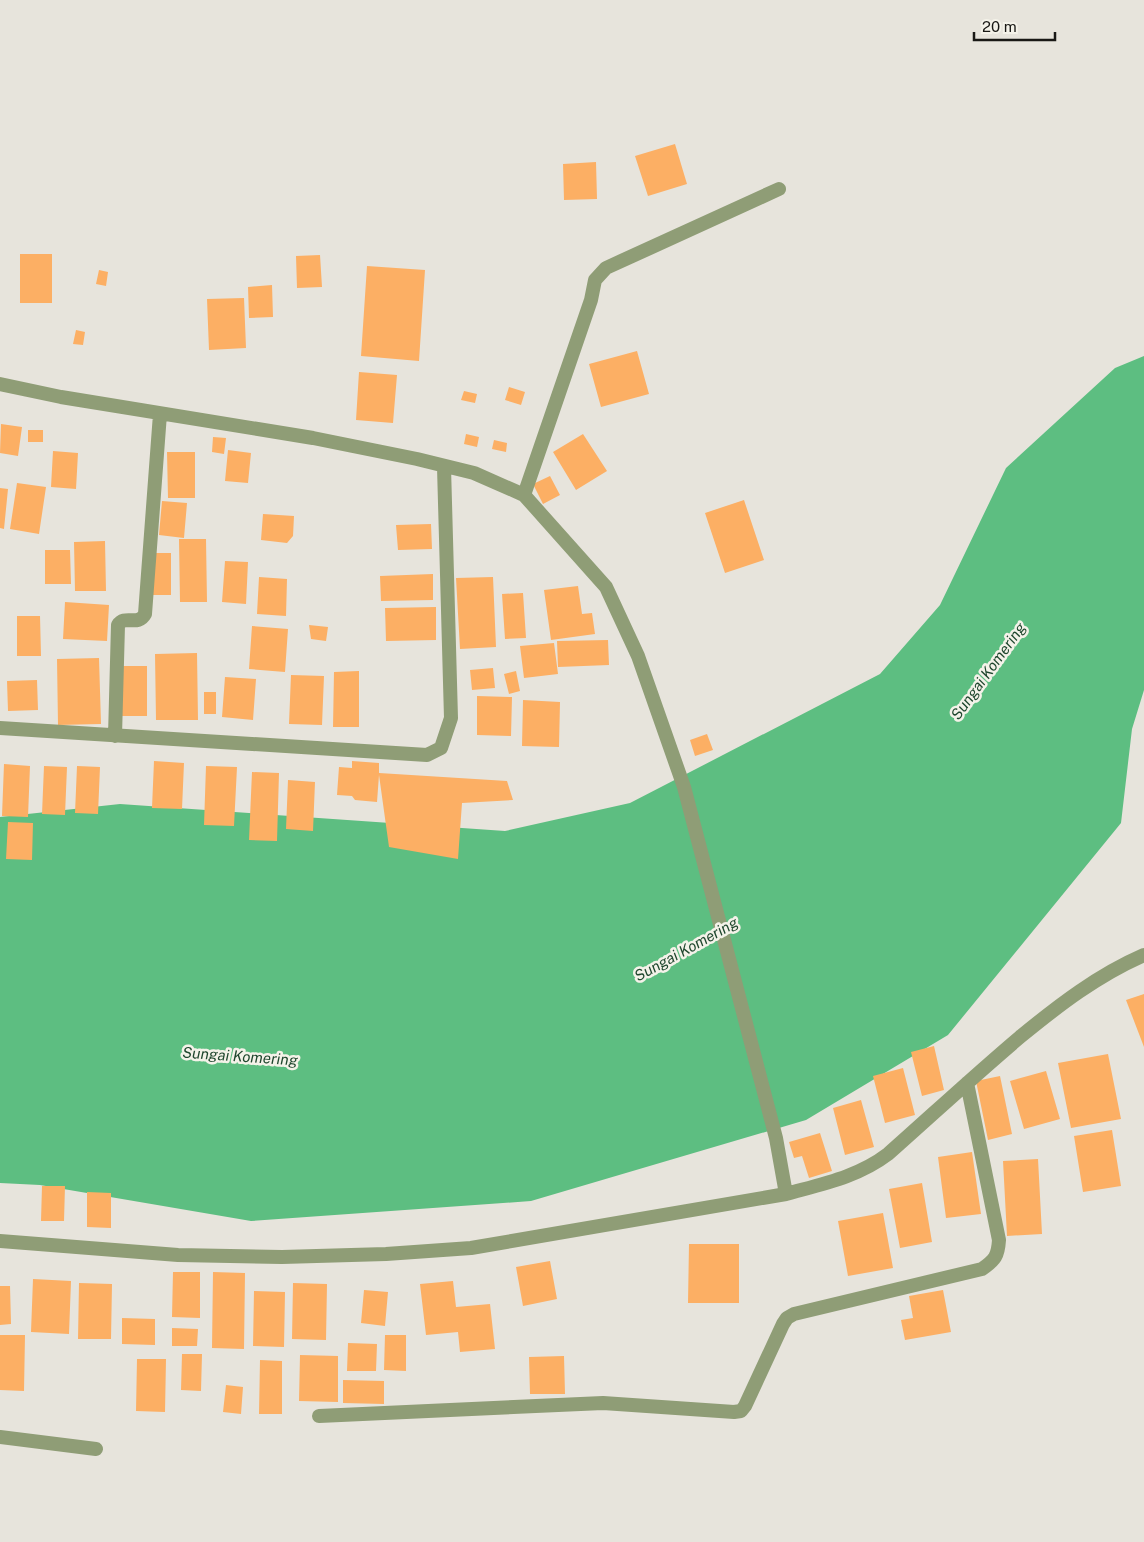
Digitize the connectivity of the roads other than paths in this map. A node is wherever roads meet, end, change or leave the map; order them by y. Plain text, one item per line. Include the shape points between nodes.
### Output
1 (779, 189) dead end
2 (0, 384) edge
3 (160, 414) junction
4 (444, 467) junction
5 (524, 495) junction
6 (0, 728) edge
7 (115, 736) junction
8 (1144, 955) edge
9 (967, 1083) junction
10 (786, 1194) junction
11 (0, 1241) edge
12 (319, 1416) dead end
13 (0, 1438) edge
14 (96, 1449) dead end

1 - 5 street via 606,268 595,280
2 - 3 street
3 - 4 street via 313,438
3 - 7 street via 145,614 139,620 120,620 118,625
4 - 5 street via 474,473
4 - 7 street via 451,718 441,748 428,755
5 - 10 street via 606,587 638,656 684,787 776,1138
6 - 7 street
8 - 9 street via 1091,983 1054,1009
9 - 10 street via 873,1166
9 - 12 street via 999,1240 993,1261 982,1269 787,1318 741,1411 603,1402
10 - 11 street via 471,1248 386,1254 178,1255
13 - 14 street

